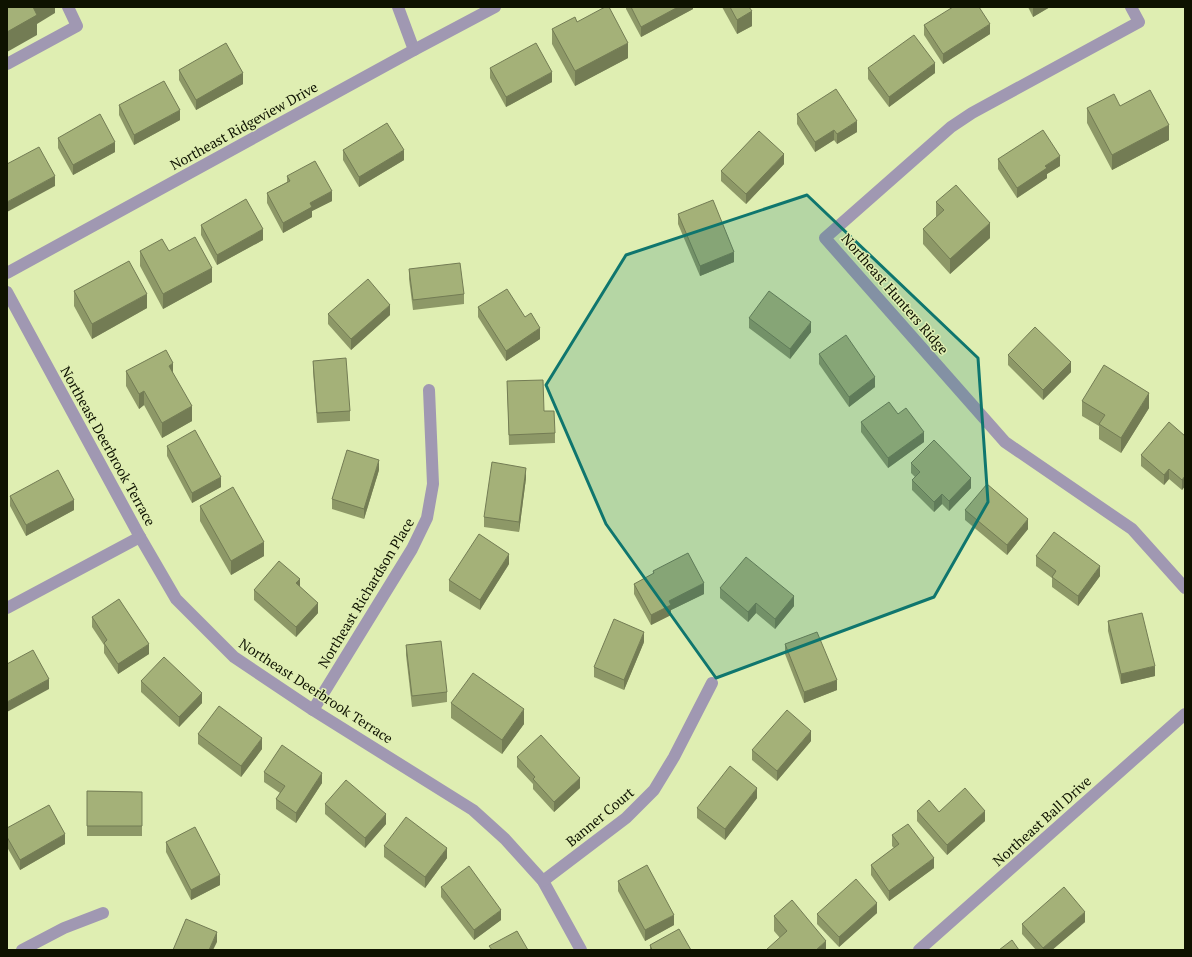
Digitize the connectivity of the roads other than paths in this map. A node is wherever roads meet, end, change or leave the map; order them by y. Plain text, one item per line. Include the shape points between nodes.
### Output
1 (68, 7) edge
2 (398, 7) edge
3 (495, 7) edge
4 (1131, 7) edge
5 (414, 50) junction
6 (7, 64) edge
7 (7, 273) edge
8 (7, 292) edge
9 (429, 390) dead end
10 (140, 537) junction
11 (1185, 588) edge
12 (7, 608) edge
13 (712, 683) dead end
14 (313, 710) junction
15 (1185, 714) edge
16 (543, 881) junction
17 (103, 913) dead end
18 (22, 950) edge
19 (581, 950) edge
20 (919, 950) edge

1 - 6 street via 77,26
2 - 5 street
3 - 5 street, Northeast Ridgeview Drive
4 - 11 street, Northeast Hunters Ridge via 1139,22 972,112 951,127 825,238 1005,442 1132,529
5 - 7 street, Northeast Ridgeview Drive
8 - 10 street, Northeast Deerbrook Terrace
9 - 14 street, Northeast Richardson Place via 433,484 427,518 412,549
10 - 12 street
10 - 14 street, Northeast Deerbrook Terrace via 176,599 234,658
13 - 16 street, Banner Court via 674,758 654,790 626,818
14 - 16 street, Northeast Deerbrook Terrace via 473,810 505,839
15 - 20 street, Northeast Ball Drive
16 - 19 street, Northeast Deerbrook Terrace
17 - 18 street via 64,928

